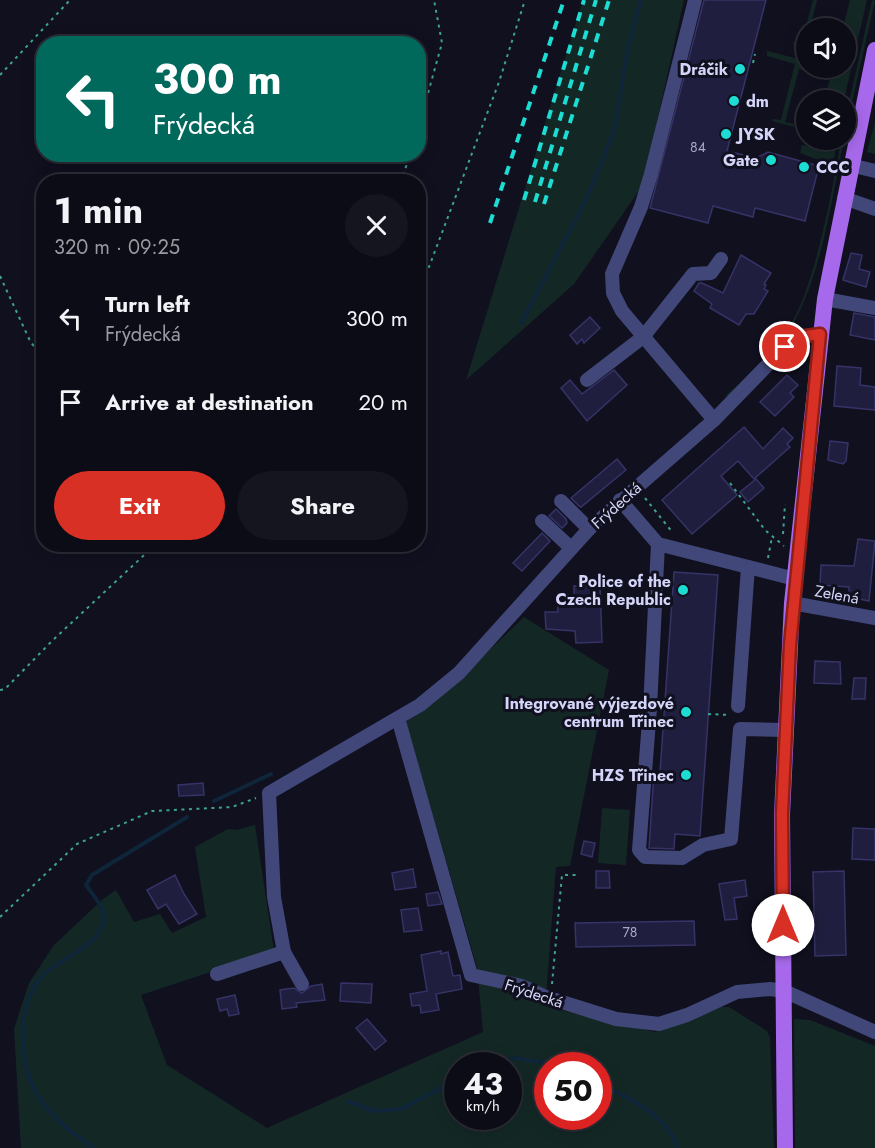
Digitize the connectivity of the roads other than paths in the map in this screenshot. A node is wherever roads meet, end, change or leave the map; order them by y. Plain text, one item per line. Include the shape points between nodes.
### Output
1 (694, 0) edge
2 (875, 50) edge
3 (850, 165) junction
4 (875, 171) edge
5 (844, 198) junction
6 (875, 209) edge
7 (721, 259) dead end
8 (825, 299) junction
9 (875, 308) edge
10 (820, 334) junction
11 (644, 338) junction
12 (587, 380) dead end
13 (714, 420) junction
14 (620, 500) junction
15 (561, 501) dead end
16 (542, 521) dead end
17 (588, 529) junction
18 (658, 544) junction
19 (571, 548) junction
20 (748, 567) junction
21 (795, 579) junction
22 (792, 603) junction
23 (875, 618) edge
24 (738, 706) road end
25 (398, 718) junction
26 (784, 730) junction
27 (284, 952) junction
28 (217, 974) dead end
29 (302, 984) dead end
30 (784, 991) junction
31 (875, 1032) edge
32 (785, 1148) edge

1 - 11 street via 651,174 612,274 613,293
2 - 3 main road
3 - 4 street
3 - 5 main road
5 - 6 street
5 - 8 main road
7 - 11 street via 711,273 693,274
8 - 9 street
8 - 10 main road
10 - 13 street, Frýdecká via 785,347
10 - 21 main road
11 - 12 street
11 - 13 street
13 - 14 street, Frýdecká
14 - 17 street, Frýdecká
14 - 18 street
15 - 17 street
16 - 19 street
17 - 19 street, Frýdecká
18 - 20 street
18 - 26 street via 639,850 645,857 682,858 703,845 732,839 740,729
19 - 25 street, Frýdecká via 459,673
20 - 21 street
20 - 24 street
21 - 22 main road
22 - 23 street, Zelená
22 - 26 main road
25 - 27 street, Frýdecká via 269,793 274,897
25 - 30 street, Frýdecká via 471,975 522,986 616,1019 659,1024 737,992 770,988
26 - 30 main road
27 - 28 street
27 - 29 street
30 - 31 street
30 - 32 main road

